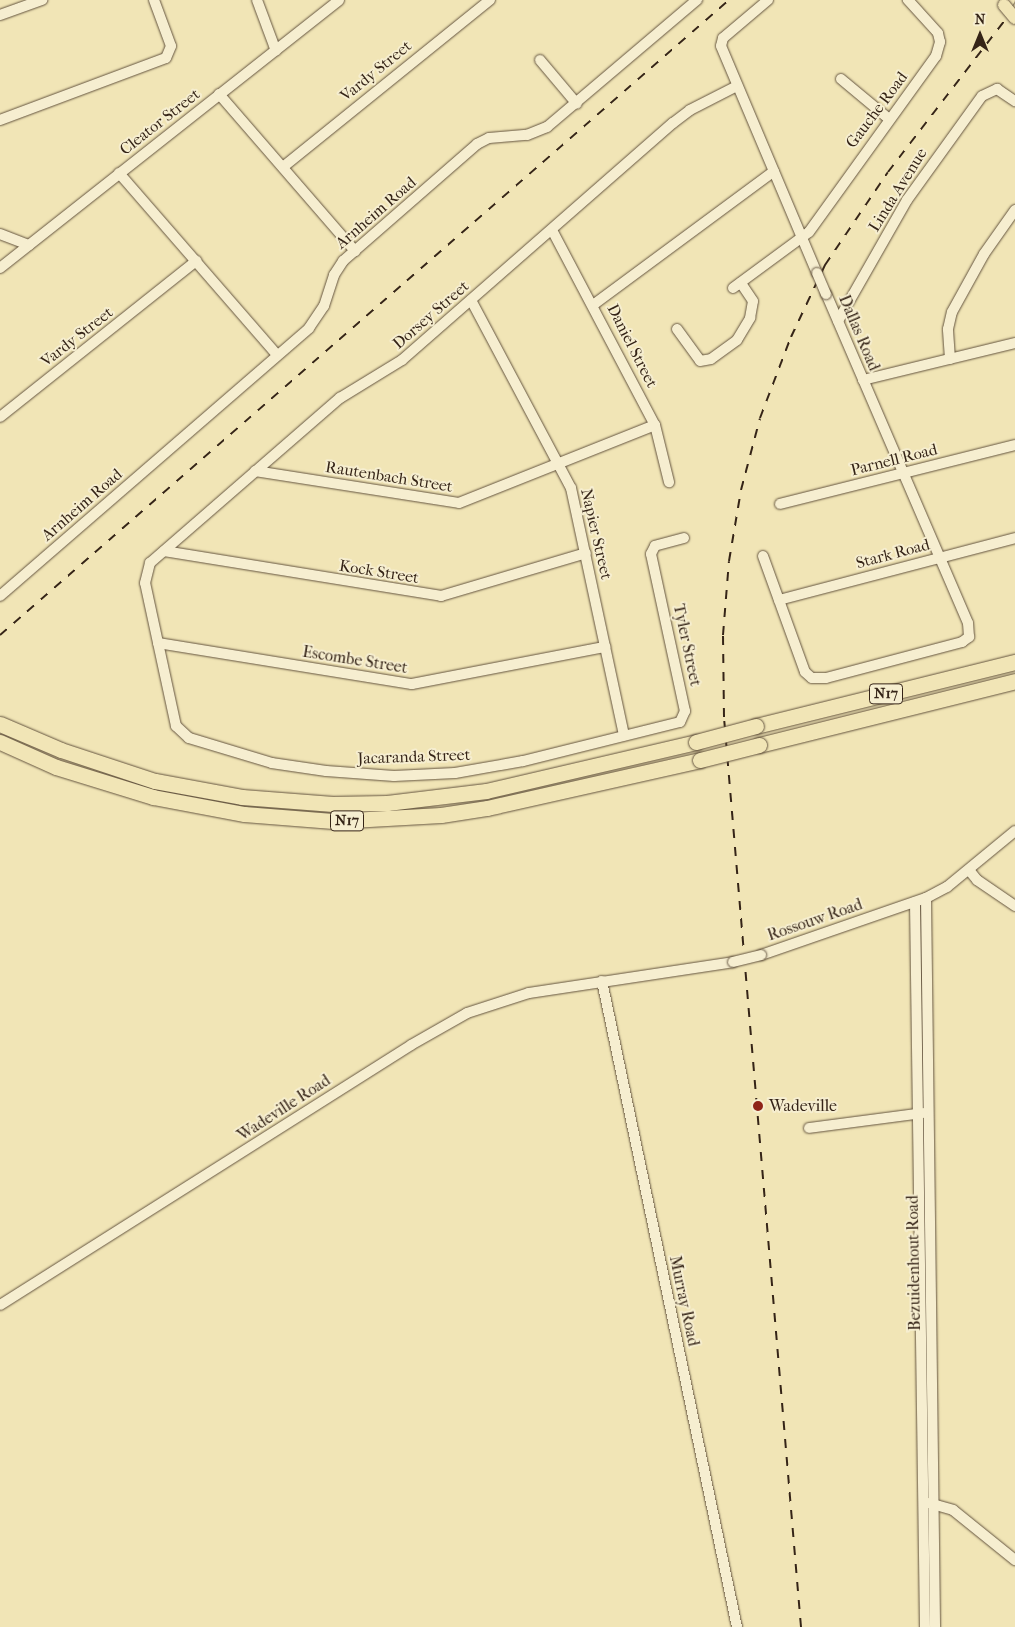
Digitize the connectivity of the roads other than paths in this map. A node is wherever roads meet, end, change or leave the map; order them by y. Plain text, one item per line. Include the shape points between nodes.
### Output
1 (42, 0) edge
2 (154, 0) edge
3 (257, 0) edge
4 (339, 0) edge
5 (490, 0) edge
6 (697, 0) edge
7 (768, 0) edge
8 (908, 0) edge
9 (1007, 2) edge
10 (0, 15) edge
11 (1015, 18) edge
12 (276, 51) junction
13 (540, 60) dead end
14 (841, 79) dead end
15 (737, 86) junction
16 (219, 94) junction
17 (1015, 101) edge
18 (577, 104) junction
19 (889, 119) junction
20 (0, 120) edge
21 (283, 167) junction
22 (774, 171) junction
23 (119, 173) junction
24 (1015, 210) edge
25 (552, 230) junction
26 (0, 234) edge
27 (802, 237) junction
28 (29, 246) junction
29 (355, 251) junction
30 (196, 261) junction
31 (0, 268) edge
32 (471, 300) junction
33 (593, 305) junction
34 (838, 321) junction
35 (677, 329) dead end
36 (1015, 343) edge
37 (276, 355) junction
38 (950, 359) junction
39 (863, 380) junction
40 (0, 417) edge
41 (655, 425) junction
42 (1015, 445) edge
43 (559, 464) junction
44 (255, 471) junction
45 (903, 473) junction
46 (669, 482) dead end
47 (780, 504) dead end
48 (684, 538) dead end
49 (1015, 538) edge
50 (164, 551) junction
51 (586, 553) junction
52 (763, 556) dead end
53 (939, 557) junction
54 (0, 596) edge
55 (779, 600) junction
56 (158, 644) junction
57 (605, 647) junction
58 (1015, 662) edge
59 (1015, 681) edge
60 (1015, 689) edge
61 (901, 709) junction
62 (0, 724) edge
63 (624, 736) junction
64 (0, 742) edge
65 (1015, 831) edge
66 (969, 870) junction
67 (926, 898) junction
68 (915, 902) junction
69 (1015, 906) edge
70 (602, 980) junction
71 (926, 1002) junction
72 (915, 1003) junction
73 (921, 1114) junction
74 (809, 1128) dead end
75 (0, 1305) edge
76 (927, 1427) junction
77 (923, 1502) junction
78 (934, 1503) junction
79 (1015, 1560) edge
80 (737, 1627) edge
81 (925, 1627) edge
82 (935, 1627) edge

1 - 10 street
2 - 20 street via 172,46 170,54
3 - 12 street
4 - 12 street, Cleator Street
5 - 21 street, Vardy Street
6 - 18 street, Arnheim Road
7 - 15 street, Dallas Road via 721,41
8 - 19 street, Gauche Road via 935,29 940,46
9 - 11 main road, bridge
12 - 16 street, Cleator Street
13 - 18 street
14 - 19 street
15 - 22 street, Dallas Road
15 - 25 street, Dorsey Street via 681,116
16 - 21 street
16 - 23 street, Cleator Street
17 - 34 street, Linda Avenue via 997,89 982,96 922,176
18 - 29 street, Arnheim Road via 541,130 483,140
19 - 27 street, Gauche Road via 814,226
21 - 29 street
22 - 27 street, Dallas Road
22 - 33 street
23 - 28 street, Cleator Street
23 - 30 street
24 - 38 street via 984,254 952,312 948,329
25 - 32 street, Dorsey Street
25 - 33 street, Daniel Street
26 - 28 street
27 - 34 street, Dallas Road, bridge
27 - 35 street, Gauche Road via 737,285 752,297 752,310 740,336 718,354 708,361 700,361
28 - 31 street, Cleator Street
29 - 37 street, Arnheim Road via 338,266 315,322
30 - 37 street
30 - 40 street, Vardy Street
32 - 43 street, Napier Street
32 - 44 street, Dorsey Street via 402,360 340,398
33 - 41 street, Daniel Street
34 - 39 street, Dallas Road
36 - 38 street
37 - 54 street, Arnheim Road
38 - 39 street
39 - 45 street, Dallas Road
41 - 43 street, Rautenbach Street
41 - 46 street, Daniel Street
42 - 45 street, Parnell Road
43 - 44 street, Rautenbach Street via 454,503
43 - 51 street, Napier Street via 573,494
44 - 50 street, Dorsey Street
45 - 47 street, Parnell Road
45 - 53 street, Dallas Road
48 - 63 street, Tyler Street via 655,546 651,554 684,718 673,724
49 - 53 street, Stark Road
50 - 51 street, Kock Street via 441,596
50 - 56 street, Dorsey Street via 147,569 145,583
51 - 57 street, Napier Street
52 - 55 street
53 - 55 street, Stark Road
53 - 55 street, Dallas Road via 968,623 969,637 962,642 826,678 812,678 805,672
56 - 57 street, Escombe Street via 412,684
56 - 63 street, Jacaranda Street via 178,731 205,744 272,762 326,771 394,776 486,768
57 - 63 street, Napier Street
58 - 62 highway, N17, bridge via 486,791 387,803 333,804 242,797 155,781 69,753
59 - 61 highway, N17
60 - 61 highway
61 - 64 highway, N17, bridge via 700,760 487,808 432,816 333,821 244,814 153,797 56,767
65 - 66 street, Rossouw Road
66 - 67 street, Rossouw Road
66 - 69 street via 977,880
67 - 68 street, Rossouw Road
67 - 71 street, Bezuidenhout Road
68 - 70 street, Rossouw Road, bridge via 733,962 697,970
68 - 72 street, Bezuidenhout Road
70 - 75 street, Wadeville Road via 514,997 467,1013 411,1045
70 - 80 street, Murray Road
71 - 72 street
71 - 73 street, Bezuidenhout Road
72 - 73 street, Bezuidenhout Road
73 - 74 street
73 - 76 street, Bezuidenhout Road
76 - 77 street, Bezuidenhout Road
76 - 78 street, Bezuidenhout Road
77 - 78 street
77 - 81 street, Bezuidenhout Road
78 - 79 street via 953,1510
78 - 82 street, Bezuidenhout Road

